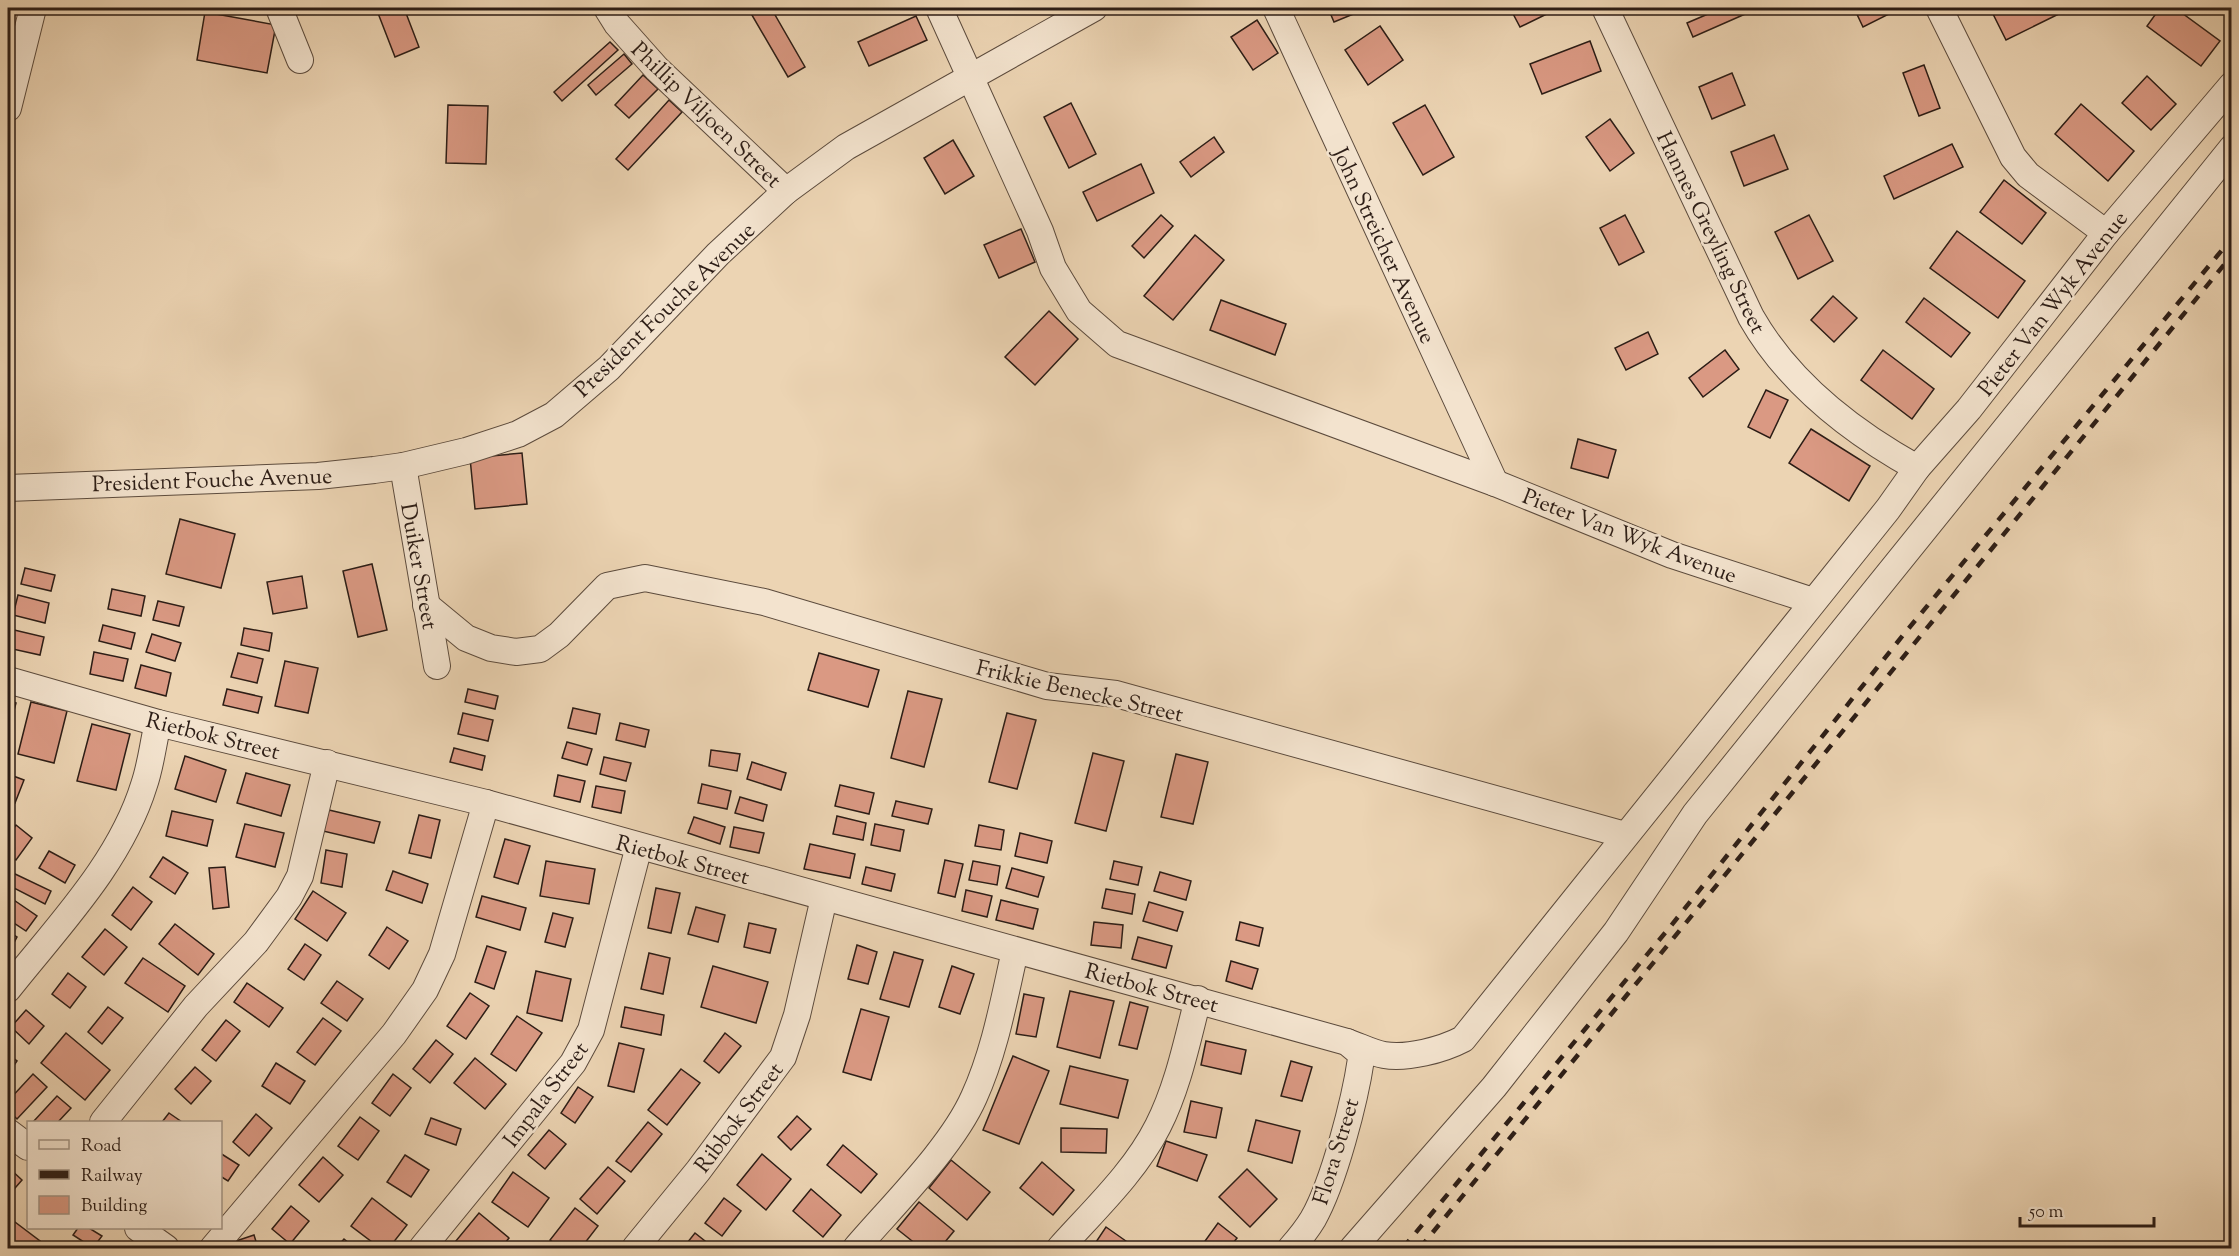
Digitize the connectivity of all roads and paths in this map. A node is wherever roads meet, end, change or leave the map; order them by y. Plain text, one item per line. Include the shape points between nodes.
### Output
1 (33, 8) edge
2 (279, 8) edge
3 (607, 8) edge
4 (939, 8) edge
5 (1094, 8) edge
6 (1276, 8) edge
7 (1605, 8) edge
8 (1939, 8) edge
9 (300, 60) dead end
10 (971, 75) junction
11 (2232, 86) edge
12 (8, 108) edge
13 (2232, 148) edge
14 (786, 191) junction
15 (2106, 233) junction
16 (403, 466) junction
17 (1917, 468) junction
18 (1495, 483) junction
19 (8, 488) edge
20 (1813, 601) junction
21 (426, 605) junction
22 (437, 666) dead end
23 (8, 680) edge
24 (158, 723) junction
25 (327, 763) junction
26 (486, 804) junction
27 (1625, 835) junction
28 (639, 846) junction
29 (824, 898) junction
30 (1015, 951) junction
31 (8, 990) edge
32 (1198, 999) junction
33 (1351, 1045) junction
34 (104, 1121) edge
35 (8, 1132) edge
36 (27, 1146) edge
37 (141, 1229) edge
38 (166, 1248) edge
39 (213, 1248) edge
40 (422, 1248) edge
41 (635, 1248) edge
42 (856, 1248) edge
43 (1060, 1248) edge
44 (1291, 1248) edge
45 (1353, 1248) edge

1 - 12 street
2 - 9 street
3 - 14 street, Phillip Viljoen Street via 657,69
4 - 10 street, Pieter Van Wyk Avenue
5 - 10 street, President Fouche Avenue
6 - 18 street, John Streicher Avenue
7 - 17 street, Hannes Greyling Street via 1750,317 1768,347 1871,441
8 - 15 street via 2013,157 2028,175
10 - 14 street, President Fouche Avenue via 846,147
10 - 18 street, Pieter Van Wyk Avenue via 1053,268 1080,311 1117,344
11 - 15 street, Pieter Van Wyk Avenue
13 - 45 street via 1695,814 1616,932 1494,1087
14 - 16 street, President Fouche Avenue via 718,254 609,368 554,415 518,434
15 - 17 street, Pieter Van Wyk Avenue via 1970,409
16 - 19 street, President Fouche Avenue via 318,476
16 - 21 street, Duiker Street
17 - 20 street, Pieter Van Wyk Avenue
18 - 20 street, Pieter Van Wyk Avenue via 1672,555
20 - 27 street, Rietbok Street
21 - 22 street, Duiker Street
21 - 27 street, Frikkie Benecke Street via 466,638 516,652 540,649 607,586 645,578 764,602 1047,686 1116,694
23 - 24 street, Rietbok Street
24 - 25 street, Rietbok Street
24 - 31 street via 145,784 120,839 94,881
25 - 26 street, Rietbok Street
25 - 34 street via 302,866 290,897
26 - 28 street, Rietbok Street
26 - 39 street via 445,945 425,990 394,1034
27 - 33 street, Rietbok Street via 1463,1039 1419,1052 1384,1055
28 - 29 street, Rietbok Street
28 - 40 street, Impala Street via 591,1030 573,1063
29 - 30 street, Rietbok Street
29 - 41 street, Ribbok Street via 797,1016 783,1057 698,1172
30 - 32 street, Rietbok Street
30 - 42 street via 984,1073 973,1099 948,1139
32 - 33 street, Rietbok Street
32 - 43 street via 1157,1128 1133,1163
33 - 44 street, Flora Street via 1361,1059 1359,1073 1329,1179 1313,1219
35 - 36 street
37 - 38 street

